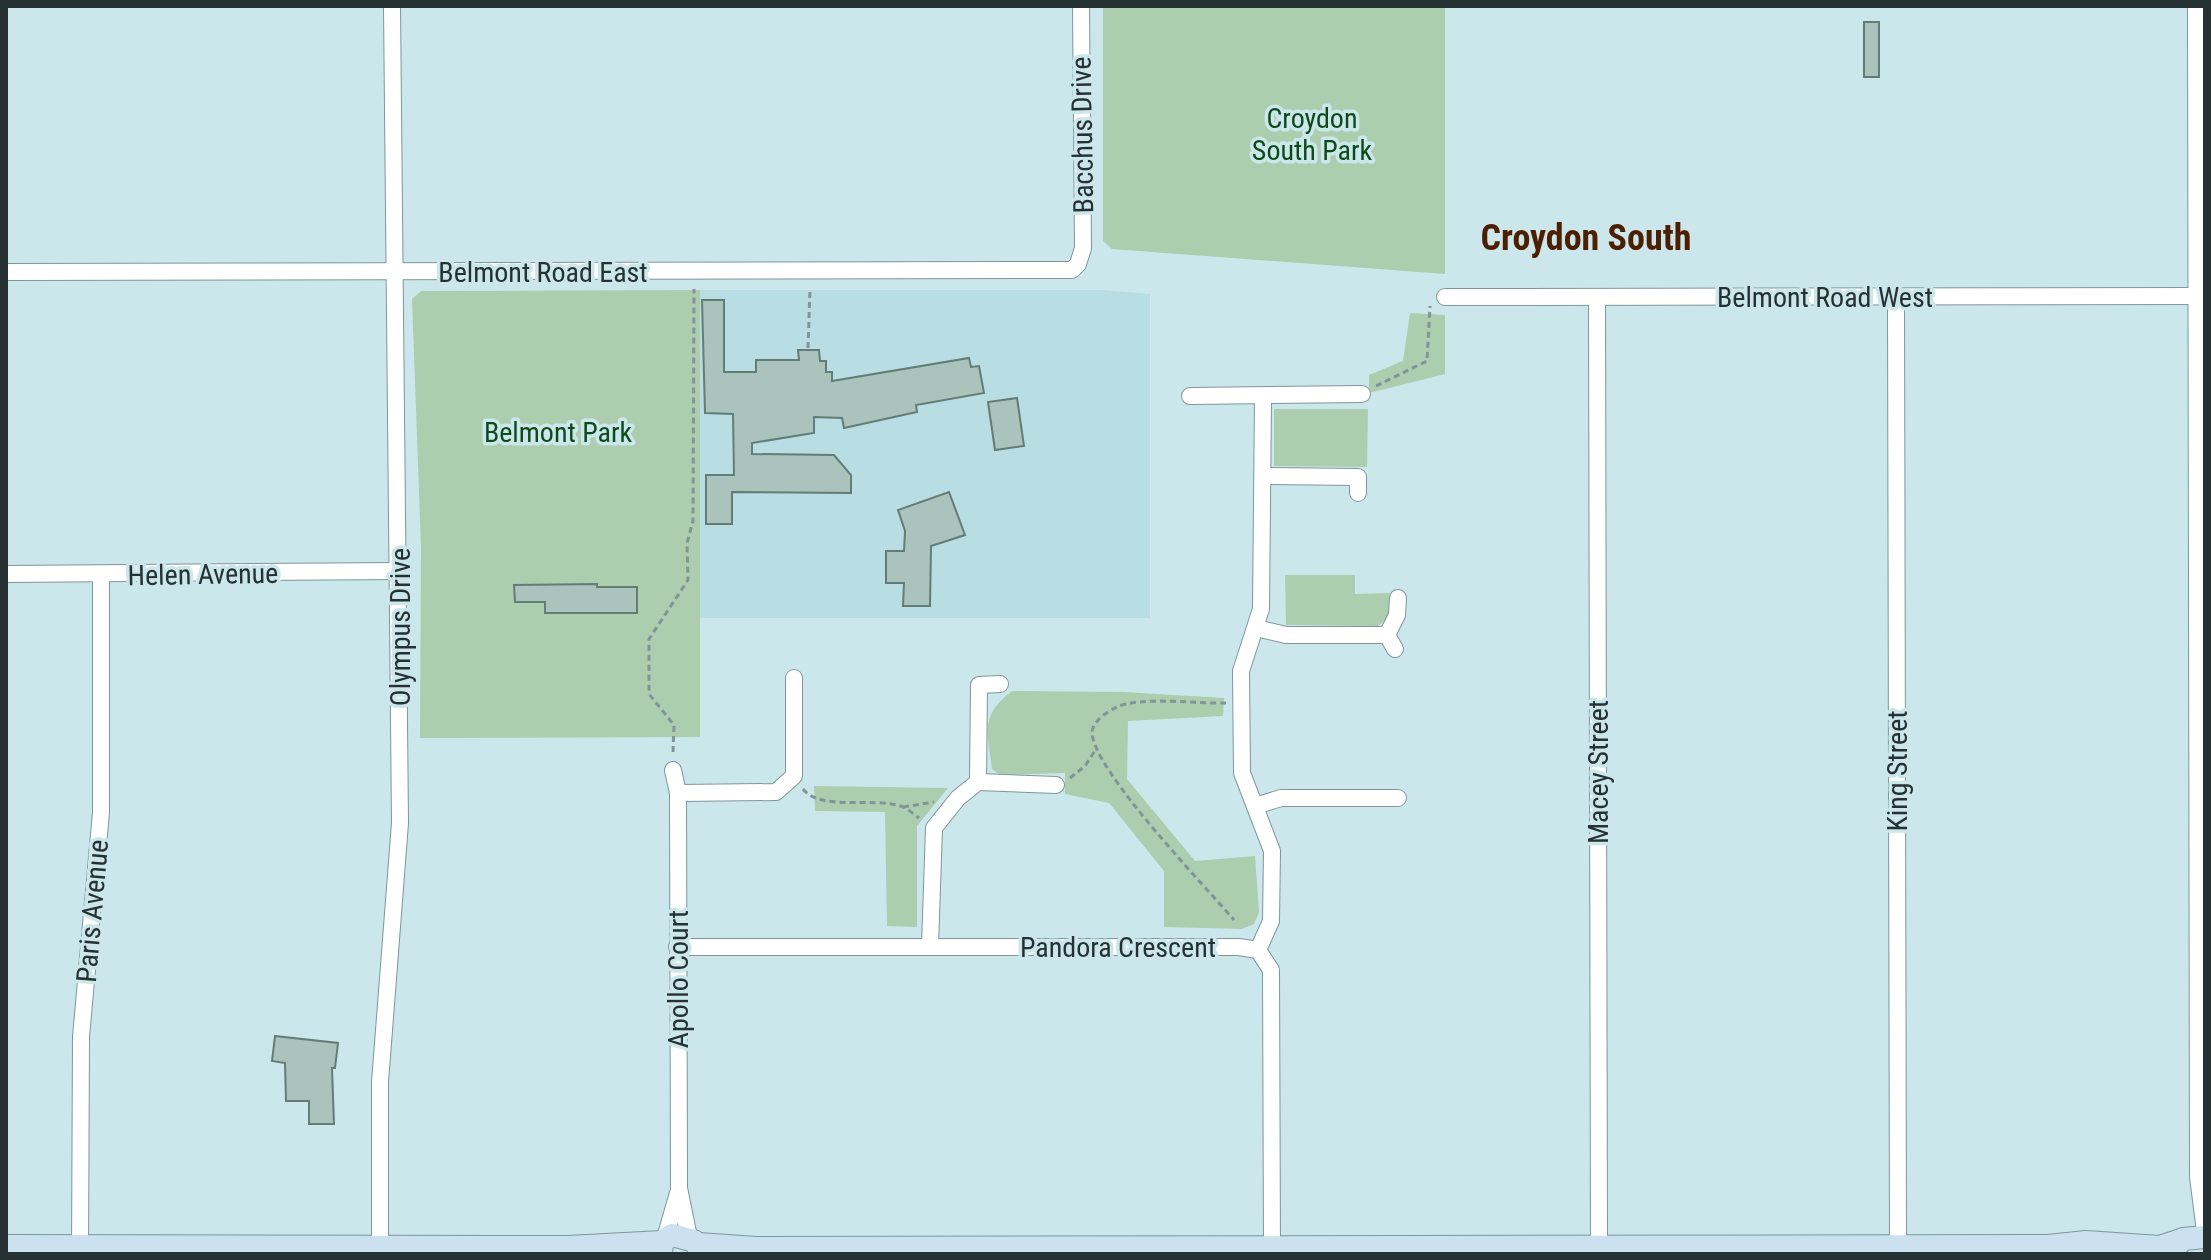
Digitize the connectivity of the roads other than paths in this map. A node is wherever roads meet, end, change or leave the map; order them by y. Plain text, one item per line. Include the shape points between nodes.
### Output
1 (392, 6) edge
2 (1081, 6) edge
3 (2196, 6) edge
4 (1078, 264) joint
5 (6, 272) edge
6 (392, 273) junction
7 (2200, 296) edge
8 (1896, 297) junction
9 (1438, 298) road end
10 (1597, 298) junction
11 (1362, 394) road end
12 (1190, 396) dead end
13 (1263, 397) junction
14 (1264, 476) junction
15 (1358, 493) dead end
16 (400, 571) junction
17 (6, 574) edge
18 (101, 575) junction
19 (1398, 598) dead end
20 (2201, 605) edge
21 (1256, 628) junction
22 (794, 678) dead end
23 (1000, 684) dead end
24 (673, 770) road end
25 (978, 782) junction
26 (1058, 787) road end
27 (678, 793) junction
28 (1398, 798) dead end
29 (1255, 806) junction
30 (930, 946) junction
31 (677, 947) junction
32 (1258, 950) junction
33 (679, 1188) junction
34 (2190, 1240) edge
35 (662, 1245) edge
36 (696, 1245) edge
37 (6, 1246) edge
38 (1898, 1246) junction
39 (2048, 1246) junction
40 (380, 1247) junction
41 (1272, 1247) junction
42 (1599, 1247) junction
43 (568, 1249) edge
44 (80, 1251) edge
45 (109, 1251) edge
46 (748, 1251) edge
47 (607, 1254) edge
48 (2092, 1254) edge

1 - 6 street, Olympus Drive
2 - 4 street, Bacchus Drive via 1083,248
3 - 7 street
4 - 6 street, Belmont Road East via 1072,270
5 - 6 street, Belmont Road East
6 - 16 street, Olympus Drive
7 - 8 street, Belmont Road West
7 - 20 street
8 - 10 street, Belmont Road West
8 - 38 street, King Street
9 - 10 street, Belmont Road West
10 - 42 street, Macey Street
11 - 13 street
12 - 13 street
13 - 14 street
14 - 15 street via 1358,477
14 - 21 street
16 - 18 street, Helen Avenue
16 - 40 street, Olympus Drive via 400,823 380,1082
17 - 18 street, Helen Avenue
18 - 44 street, Paris Avenue via 101,812 81,1037
19 - 21 street via 1391,642
20 - 34 street via 2198,1200
21 - 29 street via 1241,671 1242,773
22 - 27 street via 794,776 776,792
23 - 25 street via 979,685
24 - 27 street, Apollo Court
25 - 26 street
25 - 30 street via 934,828
27 - 31 street, Apollo Court
28 - 29 street via 1281,798
29 - 32 street via 1272,851 1271,921
30 - 31 street, Pandora Crescent
30 - 32 street, Pandora Crescent
31 - 33 street, Apollo Court
32 - 41 street, Pandora Crescent via 1271,970
33 - 35 street, Apollo Court
33 - 36 street, Apollo Court
34 - 39 main road via 2160,1247 2098,1242
35 - 36 main road via 672,1235
35 - 43 main road
36 - 46 main road
37 - 44 main road
38 - 39 main road
38 - 42 main road
39 - 48 main road
40 - 43 main road
40 - 45 main road
41 - 42 main road
41 - 46 main road
43 - 47 main road
44 - 45 main road

